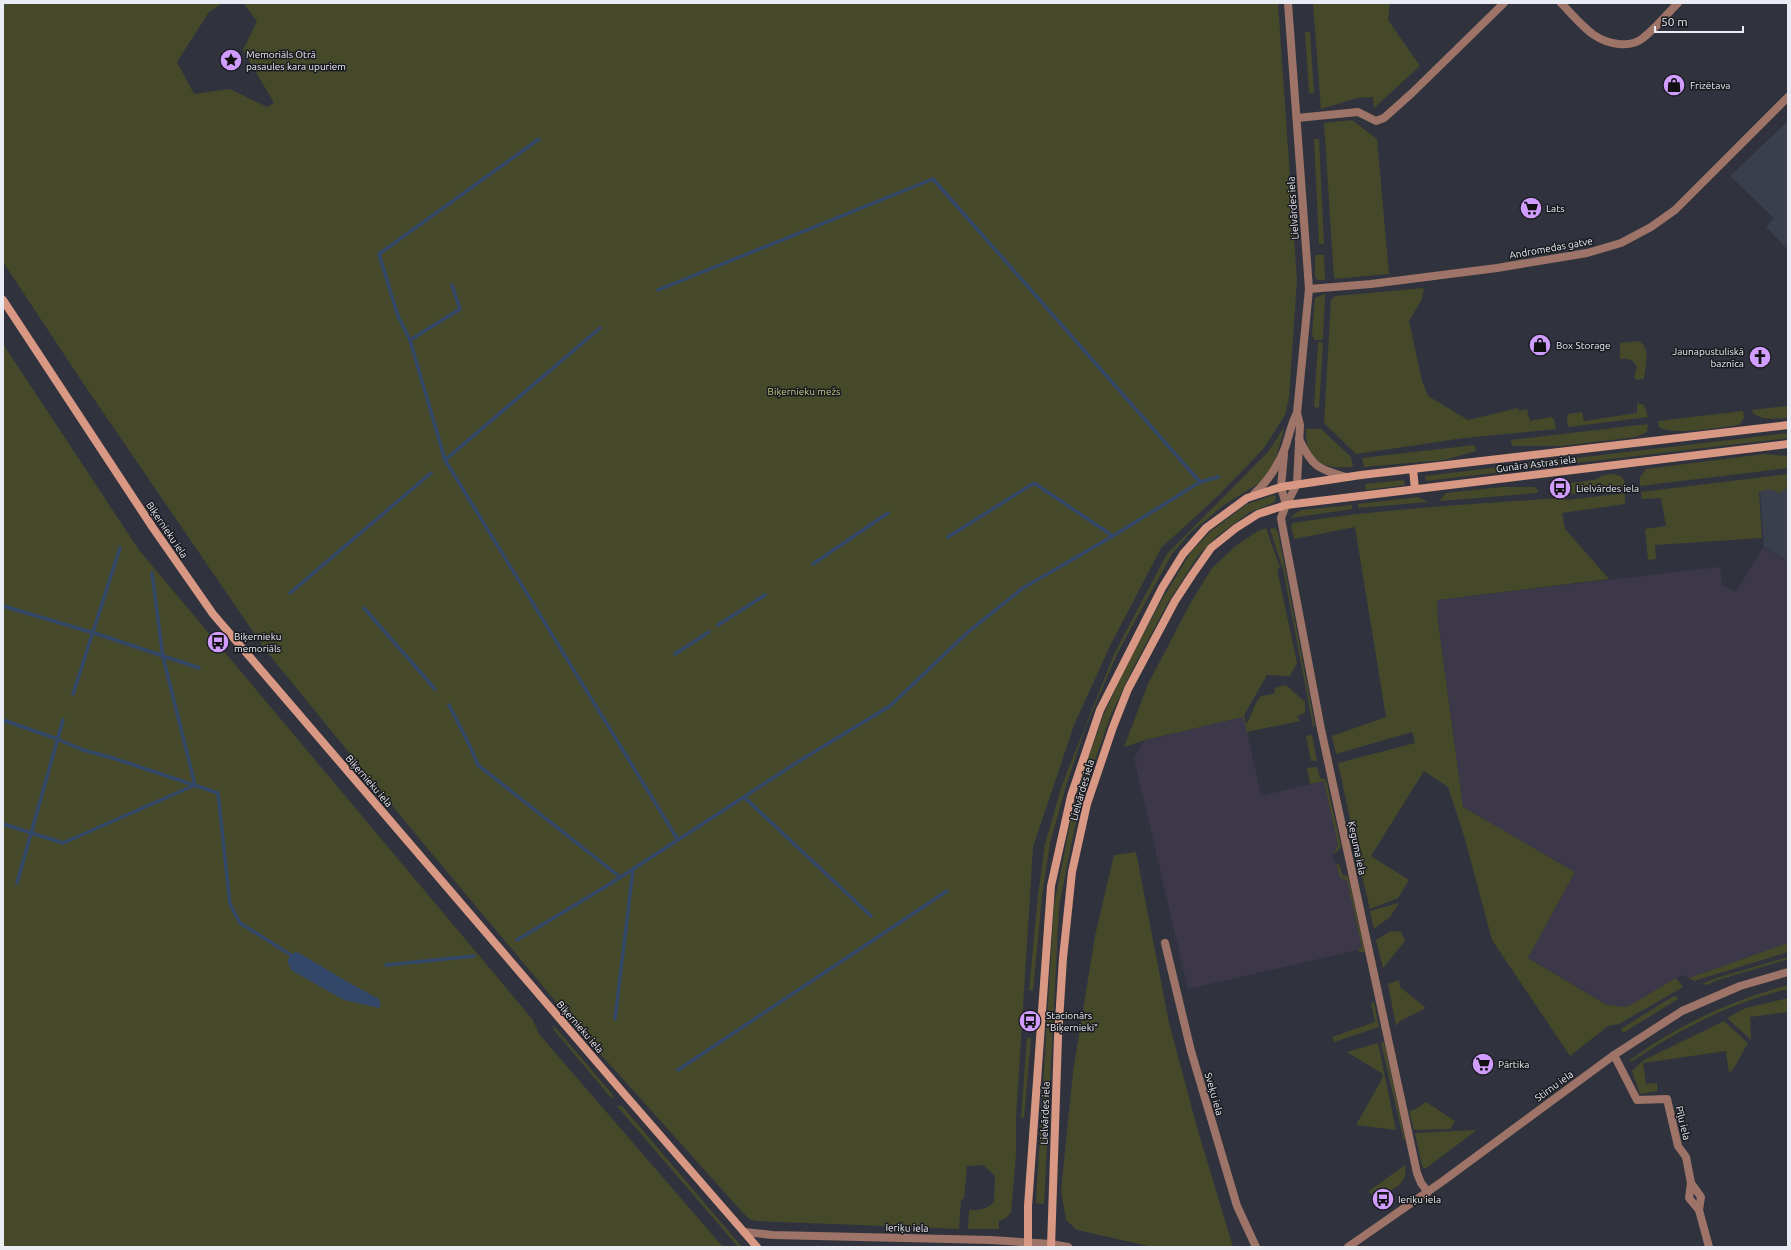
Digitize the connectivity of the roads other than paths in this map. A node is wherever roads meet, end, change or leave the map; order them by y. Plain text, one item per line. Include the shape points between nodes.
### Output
1 (1288, 3) edge
2 (1504, 3) edge
3 (1560, 3) edge
4 (1678, 3) edge
5 (1788, 97) edge
6 (1298, 118) junction
7 (1309, 289) junction
8 (3, 300) edge
9 (1297, 412) junction
10 (1788, 425) edge
11 (1298, 438) junction
12 (1788, 444) edge
13 (1285, 447) junction
14 (1413, 469) junction
15 (1347, 477) junction
16 (1297, 484) junction
17 (1281, 487) junction
18 (1415, 489) junction
19 (1254, 494) junction
20 (1286, 505) junction
21 (1165, 943) dead end
22 (1788, 972) edge
23 (1614, 1055) junction
24 (1428, 1192) junction
25 (744, 1232) junction
26 (1028, 1244) edge
27 (1051, 1245) edge
28 (757, 1247) edge
29 (1068, 1247) edge
30 (1256, 1247) edge
31 (1348, 1247) edge
32 (1709, 1247) edge

1 - 6 street, Lielvārdes iela
2 - 6 street via 1384,118 1376,121 1358,112
3 - 4 street via 1594,35 1606,42 1621,44 1633,44 1642,39
5 - 7 street, Andromedas gatve via 1675,210 1621,243 1587,253 1497,268
6 - 7 street, Lielvārdes iela
7 - 9 street, Lielvārdes iela
8 - 25 main road, Biķernieku iela via 153,528 213,614
9 - 11 street, Lielvārdes iela via 1300,425
9 - 13 street, Lielvārdes iela
10 - 14 main road, Gunāra Astras iela
11 - 15 street, Gunāra Astras iela via 1314,465 1327,472
11 - 16 street, Lielvārdes iela
12 - 18 main road, Gunāra Astras iela
13 - 17 street
13 - 19 street, Lielvārdes iela via 1269,478
14 - 15 main road, Gunāra Astras iela
14 - 18 main road
15 - 16 main road, Gunāra Astras iela
16 - 17 main road, Gunāra Astras iela
16 - 20 street, Lielvārdes iela
17 - 19 main road, Lielvārdes iela
17 - 20 street
18 - 20 main road, Gunāra Astras iela
19 - 26 main road, Lielvārdes iela via 1206,528 1183,554 1162,588 1100,710 1071,796 1051,886 1028,1200
20 - 24 street, Ķeguma iela via 1282,524 1321,729 1417,1173
20 - 27 main road, Lielvārdes iela via 1258,514 1211,548 1174,601 1128,689 1087,804 1072,872 1062,958
21 - 30 street, Sveķu iela via 1191,1051 1232,1191
22 - 23 street, Stirnu iela via 1740,986 1682,1011
23 - 24 street, Stirnu iela
23 - 32 street, Pīļu iela via 1637,1100 1667,1099 1678,1146 1686,1157 1691,1183 1701,1197 1698,1210
24 - 31 street, Stirnu iela
25 - 26 street, Ieriķu iela via 772,1235 963,1239
25 - 28 main road, Biķernieku iela
26 - 27 street, Ieriķu iela
27 - 29 street, Ieriķu iela

